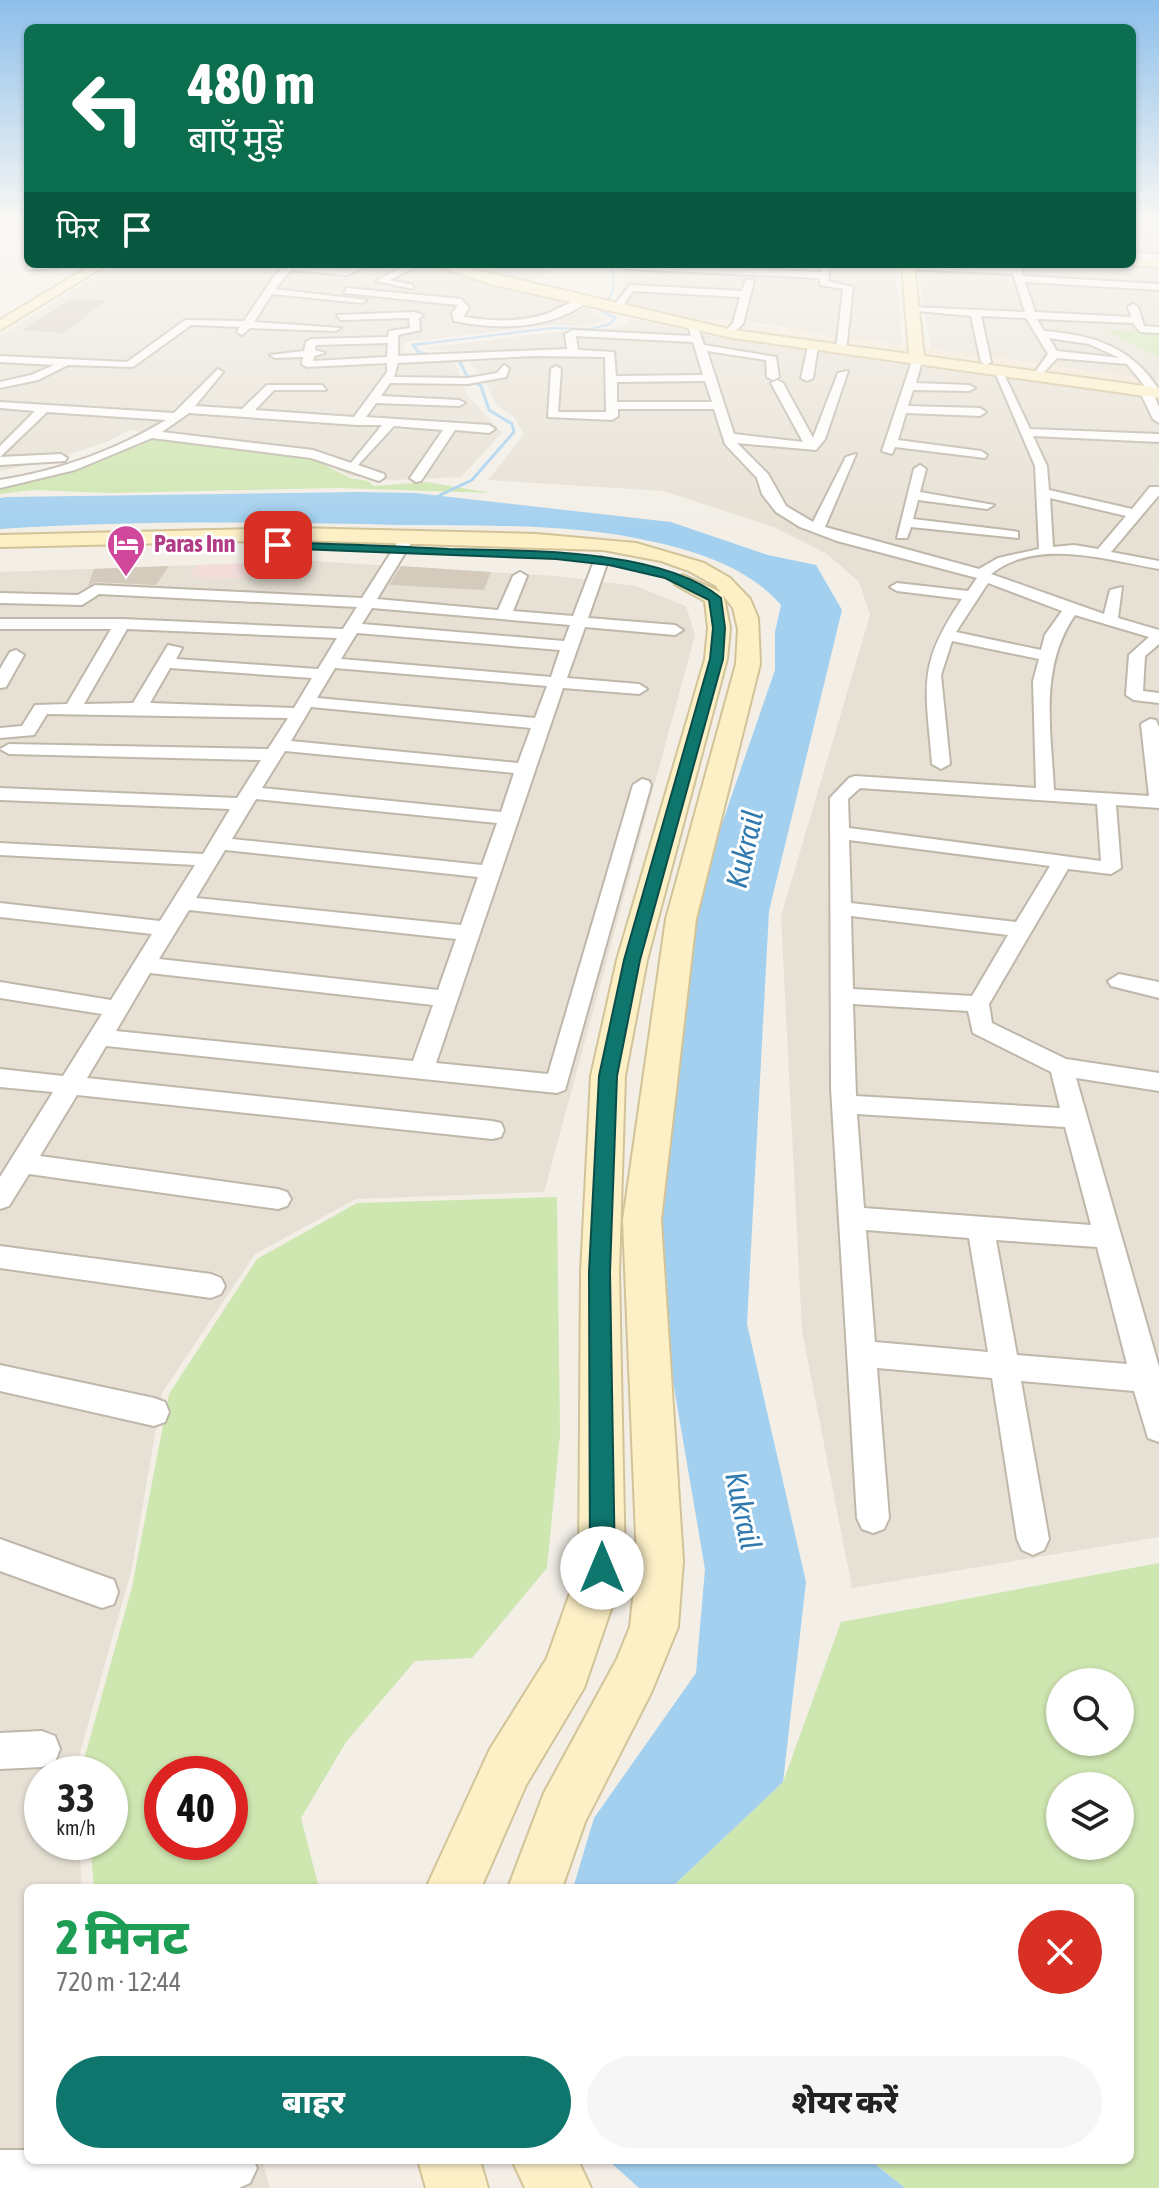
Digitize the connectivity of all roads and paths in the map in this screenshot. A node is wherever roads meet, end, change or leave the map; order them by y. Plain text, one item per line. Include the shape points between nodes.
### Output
1 (187, 323) edge
2 (223, 323) edge
3 (415, 323) edge
4 (502, 323) edge
5 (534, 323) edge
6 (653, 323) edge
7 (738, 323) edge
8 (844, 323) edge
9 (914, 323) edge
10 (978, 323) edge
11 (1035, 323) edge
12 (1138, 323) edge
13 (250, 324) junction
14 (354, 329) dead end
15 (1159, 330) edge
16 (729, 333) junction
17 (1041, 334) junction
18 (647, 336) junction
19 (695, 337) junction
20 (235, 340) dead end
21 (813, 346) junction
22 (841, 350) junction
23 (391, 351) junction
24 (649, 351) dead end
25 (573, 353) junction
26 (307, 354) junction
27 (1054, 354) junction
28 (275, 355) dead end
29 (0, 359) edge
30 (917, 361) junction
31 (66, 363) junction
32 (1134, 363) junction
33 (651, 366) dead end
34 (992, 367) junction
35 (556, 369) dead end
36 (218, 372) dead end
37 (706, 372) junction
38 (844, 373) dead end
39 (301, 374) dead end
40 (1034, 377) junction
41 (807, 378) dead end
42 (612, 379) junction
43 (386, 380) junction
44 (0, 385) edge
45 (909, 386) junction
46 (292, 388) junction
47 (969, 388) dead end
48 (495, 389) dead end
49 (1153, 392) edge
50 (374, 399) junction
51 (311, 402) dead end
52 (459, 403) dead end
53 (0, 405) edge
54 (612, 405) junction
55 (718, 406) junction
56 (44, 408) junction
57 (902, 409) junction
58 (247, 411) junction
59 (980, 412) dead end
60 (177, 416) junction
61 (1159, 419) edge
62 (357, 421) junction
63 (391, 422) junction
64 (452, 426) junction
65 (489, 429) dead end
66 (0, 430) edge
67 (1025, 432) junction
68 (20, 433) junction
69 (148, 434) junction
70 (952, 436) dead end
71 (729, 437) junction
72 (1159, 438) edge
73 (891, 443) junction
74 (812, 447) junction
75 (0, 453) edge
76 (981, 455) dead end
77 (852, 457) dead end
78 (0, 461) edge
79 (357, 462) dead end
80 (920, 469) dead end
81 (379, 477) dead end
82 (416, 478) dead end
83 (0, 484) edge
84 (1159, 491) edge
85 (1043, 493) junction
86 (913, 495) junction
87 (987, 505) dead end
88 (1134, 514) junction
89 (906, 522) junction
90 (817, 529) junction
91 (1013, 535) dead end
92 (0, 541) edge
93 (405, 542) junction
94 (1046, 552) junction
95 (0, 553) edge
96 (898, 553) junction
97 (1102, 554) junction
98 (601, 561) junction
99 (1159, 565) edge
100 (1093, 568) dead end
101 (520, 576) dead end
102 (983, 576) junction
103 (1159, 582) edge
104 (897, 587) dead end
105 (1117, 590) dead end
106 (972, 596) junction
107 (0, 598) edge
108 (368, 603) junction
109 (1071, 609) junction
110 (504, 615) junction
111 (1110, 620) junction
112 (579, 621) junction
113 (0, 624) edge
114 (122, 624) junction
115 (675, 630) dead end
116 (351, 631) junction
117 (946, 635) junction
118 (1159, 635) edge
119 (570, 646) junction
120 (16, 655) dead end
121 (1048, 656) junction
122 (328, 668) junction
123 (0, 683) edge
124 (556, 683) junction
125 (639, 689) dead end
126 (1159, 698) edge
127 (139, 708) junction
128 (304, 708) junction
129 (72, 709) junction
130 (541, 724) junction
131 (1150, 724) dead end
132 (5, 741) edge
133 (278, 750) junction
134 (941, 764) dead end
135 (525, 769) junction
136 (642, 785) dead end
137 (1045, 792) junction
138 (0, 794) edge
139 (1106, 797) junction
140 (248, 798) junction
141 (1159, 800) edge
142 (508, 818) junction
143 (841, 833) junction
144 (0, 849) edge
145 (215, 852) junction
146 (1062, 862) junction
147 (490, 872) junction
148 (182, 903) junction
149 (841, 908) junction
150 (0, 910) edge
151 (166, 929) junction
152 (1022, 930) junction
153 (469, 933) junction
154 (143, 965) junction
155 (1119, 981) dead end
156 (0, 990) edge
157 (1159, 990) edge
158 (842, 996) junction
159 (447, 999) junction
160 (978, 1004) junction
161 (116, 1009) junction
162 (98, 1037) junction
163 (1061, 1067) junction
164 (422, 1070) junction
165 (0, 1078) edge
166 (1159, 1082) edge
167 (67, 1087) junction
168 (844, 1104) junction
169 (1074, 1118) junction
170 (492, 1130) dead end
171 (13, 1167) edge
172 (0, 1199) edge
173 (278, 1199) dead end
174 (852, 1218) junction
175 (981, 1227) junction
176 (1107, 1237) junction
177 (0, 1257) edge
178 (211, 1286) dead end
179 (862, 1354) junction
180 (1004, 1366) junction
181 (0, 1378) edge
182 (1152, 1379) edge
183 (154, 1412) dead end
184 (1159, 1428) edge
185 (873, 1518) dead end
186 (1033, 1539) dead end
187 (0, 1555) edge
188 (102, 1592) dead end
189 (42, 1749) dead end
190 (0, 1751) edge
191 (455, 1884) edge
192 (536, 1884) edge
193 (450, 2164) edge
194 (545, 2164) edge
195 (235, 2168) dead end
196 (0, 2172) edge
197 (457, 2188) edge
198 (560, 2188) edge

1 - 31 street via 129,365
2 - 13 street
3 - 23 street via 415,330 395,332
4 - 5 street
6 - 19 street
7 - 16 street
8 - 22 street
9 - 30 street
10 - 34 street
11 - 17 street
12 - 15 street via 1140,329
13 - 14 street
13 - 20 street
16 - 19 street
16 - 21 street
17 - 27 street
17 - 32 street via 1085,336
18 - 19 street
18 - 24 street
18 - 25 street via 571,333
19 - 37 street
19 - 74 street via 771,357 775,380
21 - 22 street
21 - 41 street
22 - 30 street
23 - 25 street via 439,357 463,349
23 - 26 street via 314,342
23 - 26 street via 307,364
23 - 43 street via 392,372
25 - 42 street via 611,354
26 - 28 street
27 - 32 street
27 - 40 street
29 - 31 street
30 - 34 street
30 - 45 street
31 - 44 street via 34,378
32 - 49 street via 1142,367
33 - 37 street
34 - 40 street
34 - 67 street
35 - 54 street via 552,415 610,417
36 - 60 street
37 - 42 street
37 - 55 street
38 - 74 street
39 - 46 street
40 - 49 street
42 - 54 street
43 - 48 street via 468,381 503,372
43 - 50 street
45 - 47 street
45 - 57 street
46 - 51 street via 325,383
46 - 58 street via 271,387
49 - 61 street
50 - 52 street
50 - 62 street
53 - 56 street
54 - 55 street
55 - 71 street
56 - 60 street
56 - 68 street
57 - 59 street
57 - 73 street
58 - 60 street
58 - 62 street
60 - 69 street
60 - 78 street via 59,459
62 - 63 street
63 - 64 street
63 - 79 street
64 - 65 street
64 - 82 street
66 - 68 street
67 - 72 street
67 - 85 street via 1041,466
68 - 75 street
69 - 81 street via 313,454
69 - 83 street via 54,473
70 - 73 street
71 - 74 street
71 - 90 street via 739,455 763,477 781,509
73 - 76 street
77 - 90 street
80 - 86 street
84 - 88 street
85 - 88 street
85 - 94 street
86 - 87 street
86 - 89 street
88 - 97 street
89 - 91 street
89 - 96 street
90 - 96 street
92 - 93 street via 258,533
93 - 95 street
93 - 98 street
93 - 108 street
93 - 192 street via 625,547 679,560 723,582 741,599 750,625 748,664 681,919 642,1220 660,1561 654,1627 634,1676 562,1811
94 - 97 street
94 - 102 street via 988,567
96 - 102 street
97 - 99 street
98 - 112 street
98 - 191 street via 650,569 715,598 716,659 632,960 608,1076 600,1216 602,1568 567,1671 508,1767
100 - 103 street
101 - 110 street
102 - 106 street
102 - 109 street
104 - 106 street
105 - 111 street
106 - 117 street
107 - 108 street via 82,600 95,589
108 - 110 street
108 - 116 street
109 - 111 street
109 - 121 street via 1053,635
110 - 112 street
111 - 118 street
112 - 115 street
112 - 119 street
113 - 114 street
114 - 116 street
114 - 129 street
116 - 119 street
116 - 122 street
117 - 121 street
117 - 134 street via 933,675
118 - 126 street via 1137,655 1134,695
119 - 124 street
120 - 123 street
121 - 137 street via 1041,681
122 - 124 street
122 - 127 street via 171,655
122 - 128 street
124 - 125 street
124 - 130 street
127 - 128 street
127 - 129 street
128 - 130 street
128 - 133 street
129 - 132 street via 41,709 28,731
130 - 135 street
131 - 141 street
132 - 133 street
133 - 135 street
133 - 140 street
135 - 142 street
136 - 164 street via 557,1084
137 - 139 street
137 - 143 street via 855,782 839,798
138 - 140 street
139 - 141 street
139 - 146 street via 1111,868
140 - 142 street
140 - 145 street
142 - 147 street
143 - 146 street
143 - 149 street
144 - 145 street
145 - 147 street
145 - 148 street
146 - 152 street
147 - 153 street
148 - 151 street
148 - 153 street
149 - 152 street
149 - 158 street
150 - 151 street
151 - 154 street
152 - 160 street
153 - 159 street
154 - 159 street
154 - 161 street
155 - 157 street
156 - 161 street
158 - 160 street
158 - 168 street
159 - 164 street
160 - 163 street via 981,1027
161 - 162 street
162 - 164 street
162 - 167 street
163 - 166 street
163 - 169 street
165 - 167 street
167 - 170 street
167 - 171 street
168 - 169 street
168 - 174 street
169 - 176 street
171 - 172 street
171 - 173 street
174 - 175 street
174 - 179 street
175 - 176 street
175 - 180 street
176 - 182 street
177 - 178 street
179 - 180 street
179 - 185 street
180 - 182 street
180 - 186 street
181 - 183 street
182 - 184 street
187 - 188 street
189 - 190 street
193 - 197 street
194 - 198 street
195 - 196 street

